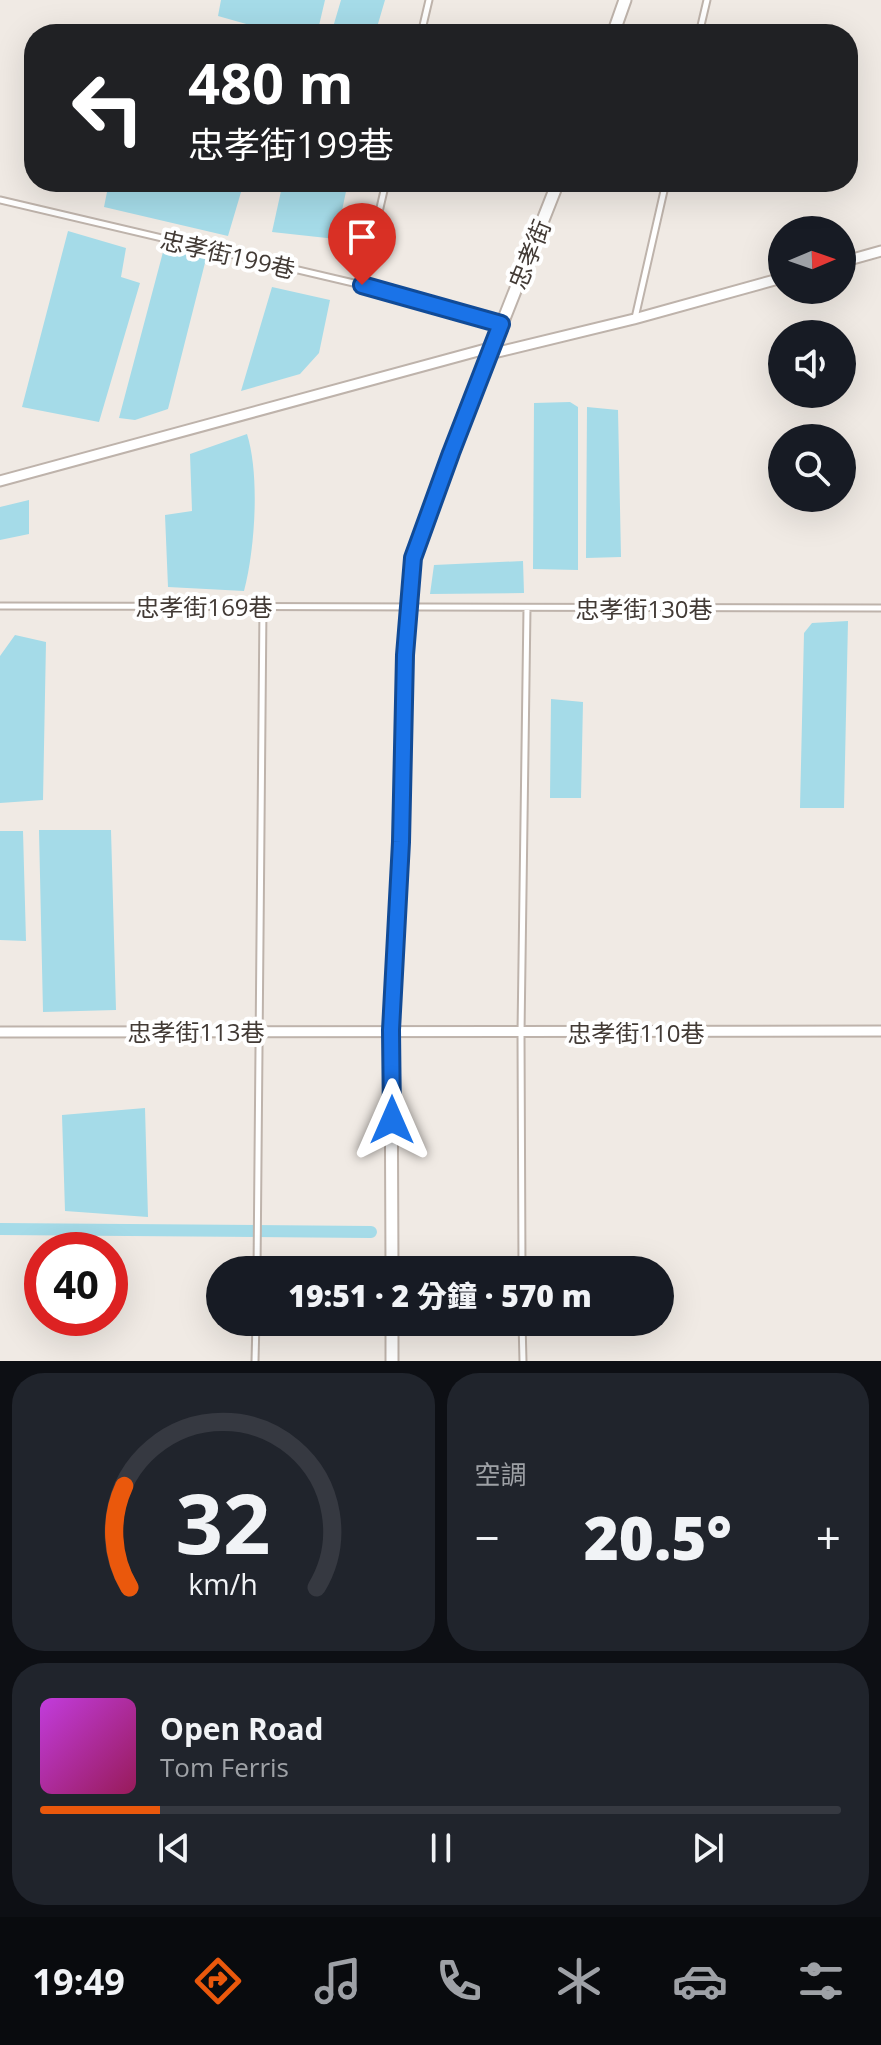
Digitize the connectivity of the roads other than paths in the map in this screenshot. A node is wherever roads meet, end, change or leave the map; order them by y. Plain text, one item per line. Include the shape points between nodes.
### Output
1 (429, 0) edge
2 (625, 0) edge
3 (707, 0) edge
4 (423, 24) edge
5 (617, 24) edge
6 (701, 24) edge
7 (384, 192) edge
8 (554, 192) edge
9 (664, 192) edge
10 (0, 200) edge
11 (881, 251) edge
12 (856, 258) edge
13 (768, 282) edge
14 (362, 285) junction
15 (634, 319) junction
16 (501, 324) junction
17 (492, 350) junction
18 (0, 481) edge
19 (0, 606) edge
20 (263, 606) junction
21 (408, 606) junction
22 (527, 608) junction
23 (881, 608) edge
24 (391, 1030) junction
25 (261, 1031) junction
26 (881, 1031) edge
27 (0, 1032) edge
28 (521, 1033) junction
29 (257, 1256) edge
30 (392, 1256) edge
31 (522, 1256) edge
32 (256, 1336) edge
33 (392, 1336) edge
34 (522, 1336) edge
35 (255, 1361) edge
36 (392, 1361) edge
37 (523, 1361) edge

1 - 4 lane
2 - 5 street
3 - 6 lane
7 - 14 lane
8 - 16 street, 忠孝街
9 - 15 lane
10 - 14 lane, 忠孝街199巷
11 - 12 street
13 - 15 street
14 - 16 lane, 忠孝街199巷
15 - 17 street
16 - 17 street, 忠孝街
17 - 18 street
17 - 21 street, 忠孝街 via 417,544
19 - 20 lane, 忠孝街169巷
20 - 21 lane, 忠孝街169巷
20 - 25 lane
21 - 22 lane, 忠孝街130巷
21 - 24 street, 忠孝街
22 - 23 lane, 忠孝街130巷
22 - 28 lane
24 - 25 street, 忠孝街113巷
24 - 28 street, 忠孝街110巷
24 - 30 street, 忠孝街
25 - 27 street, 忠孝街113巷
25 - 29 lane
26 - 28 street, 忠孝街110巷
28 - 31 lane
32 - 35 lane
33 - 36 street
34 - 37 lane

